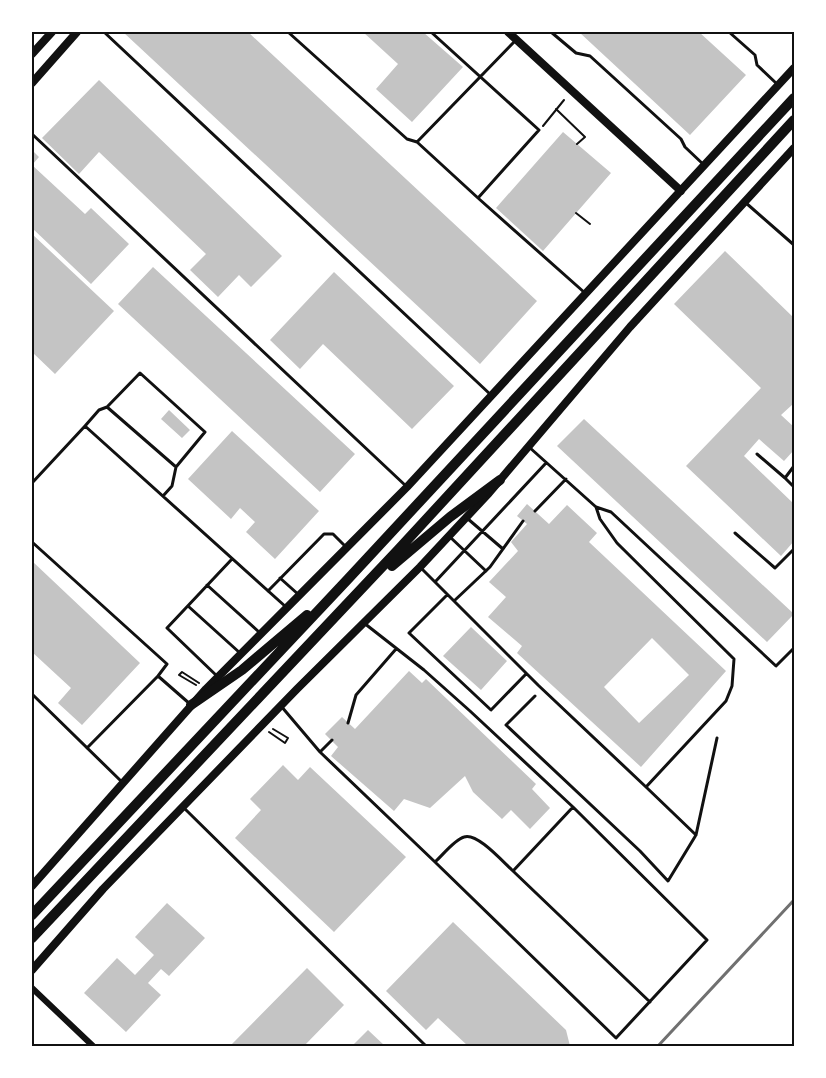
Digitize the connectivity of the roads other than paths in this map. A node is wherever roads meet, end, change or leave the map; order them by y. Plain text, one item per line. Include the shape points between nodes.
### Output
1 (52, 32) edge
2 (77, 32) edge
3 (104, 32) edge
4 (288, 32) edge
5 (431, 32) edge
6 (551, 32) edge
7 (729, 32) edge
8 (511, 34) edge
9 (32, 54) edge
10 (795, 68) edge
11 (479, 76) junction
12 (32, 83) edge
13 (779, 85) junction
14 (795, 98) edge
15 (795, 120) edge
16 (32, 134) edge
17 (417, 142) junction
18 (795, 148) edge
19 (705, 165) junction
20 (681, 191) junction
21 (478, 198) junction
22 (745, 202) junction
23 (795, 245) edge
24 (586, 294) junction
25 (492, 396) junction
26 (108, 407) junction
27 (86, 426) junction
28 (528, 446) junction
29 (757, 454) dead end
30 (546, 463) junction
31 (795, 466) edge
32 (176, 467) junction
33 (785, 477) junction
34 (566, 479) junction
35 (500, 480) junction
36 (32, 483) edge
37 (407, 487) junction
38 (795, 487) edge
39 (163, 496) junction
40 (597, 507) junction
41 (535, 511) dead end
42 (466, 518) junction
43 (523, 521) dead end
44 (482, 531) junction
45 (735, 533) dead end
46 (448, 536) junction
47 (32, 542) edge
48 (347, 549) junction
49 (502, 549) junction
50 (795, 549) edge
51 (464, 550) junction
52 (232, 559) junction
53 (420, 567) junction
54 (486, 571) junction
55 (280, 578) junction
56 (348, 579) junction
57 (435, 582) junction
58 (207, 585) junction
59 (268, 591) junction
60 (299, 595) junction
61 (447, 595) junction
62 (350, 601) junction
63 (454, 601) junction
64 (188, 606) junction
65 (286, 608) junction
66 (364, 622) junction
67 (261, 633) junction
68 (795, 648) edge
69 (396, 650) junction
70 (240, 653) junction
71 (526, 674) junction
72 (158, 676) junction
73 (218, 676) junction
74 (32, 694) edge
75 (535, 696) dead end
76 (191, 705) junction
77 (280, 705) junction
78 (348, 723) dead end
79 (717, 738) dead end
80 (332, 740) dead end
81 (87, 748) junction
82 (320, 752) junction
83 (123, 783) junction
84 (645, 787) junction
85 (182, 807) junction
86 (573, 807) junction
87 (696, 835) junction
88 (435, 862) junction
89 (513, 871) junction
90 (32, 886) edge
91 (32, 915) edge
92 (32, 938) edge
93 (32, 969) edge
94 (32, 988) edge
95 (650, 1002) junction
96 (93, 1047) edge
97 (426, 1047) edge

1 - 9 street
2 - 12 street
3 - 25 lane
4 - 17 lane via 407,139
5 - 11 lane
6 - 19 lane via 576,53 590,56
7 - 13 lane
8 - 11 lane
8 - 20 main road
10 - 13 main road
11 - 17 lane
11 - 21 lane via 539,130
13 - 19 main road
14 - 56 highway
15 - 62 highway
16 - 37 lane
17 - 21 lane
18 - 22 main road
19 - 20 main road
20 - 24 main road
21 - 24 lane
22 - 23 lane
22 - 28 main road via 652,302
24 - 25 main road
25 - 37 main road
26 - 27 lane via 99,410
26 - 32 lane
26 - 32 lane via 140,373 205,432
27 - 36 lane
27 - 39 lane
28 - 30 lane
28 - 35 main road
29 - 33 lane
30 - 34 lane
30 - 44 lane
31 - 33 lane
32 - 39 lane via 172,486
33 - 38 lane
34 - 40 lane
34 - 41 lane
35 - 42 main road
35 - 62 highway
37 - 48 main road
39 - 52 lane
40 - 68 lane via 611,512 776,666
40 - 84 lane via 600,519 617,543 734,659 732,686 726,701
42 - 44 lane
42 - 46 main road
43 - 49 lane
44 - 49 lane
44 - 51 lane
45 - 50 lane via 775,568
46 - 51 lane
46 - 53 main road
47 - 72 lane via 166,664
48 - 55 lane via 333,534 324,534
48 - 60 main road
49 - 54 lane
51 - 54 lane
51 - 57 lane
52 - 58 lane
52 - 59 lane
53 - 57 lane
53 - 66 main road
54 - 63 lane
55 - 59 lane
55 - 60 lane
56 - 76 highway via 242,670
56 - 91 highway
57 - 61 lane
58 - 64 lane
58 - 67 lane
59 - 65 lane
60 - 65 main road
61 - 63 lane
61 - 71 lane via 409,633 491,710
62 - 92 highway
63 - 71 lane
64 - 70 lane
64 - 73 lane via 166,628
65 - 67 main road
66 - 69 lane
66 - 77 main road
67 - 70 main road
69 - 78 lane via 356,695
69 - 86 lane via 424,670
70 - 73 main road
71 - 84 lane
72 - 76 lane
72 - 81 lane
73 - 76 main road
74 - 81 lane
75 - 87 lane via 506,725 668,881
76 - 83 main road
77 - 82 lane
77 - 85 main road
79 - 87 lane
80 - 82 lane
81 - 83 lane
82 - 88 lane
83 - 90 main road
84 - 87 lane
85 - 93 main road
85 - 97 lane
86 - 89 lane
86 - 95 lane via 707,940
88 - 89 lane via 462,837 471,836
88 - 95 lane via 616,1038
89 - 95 lane
94 - 96 street

